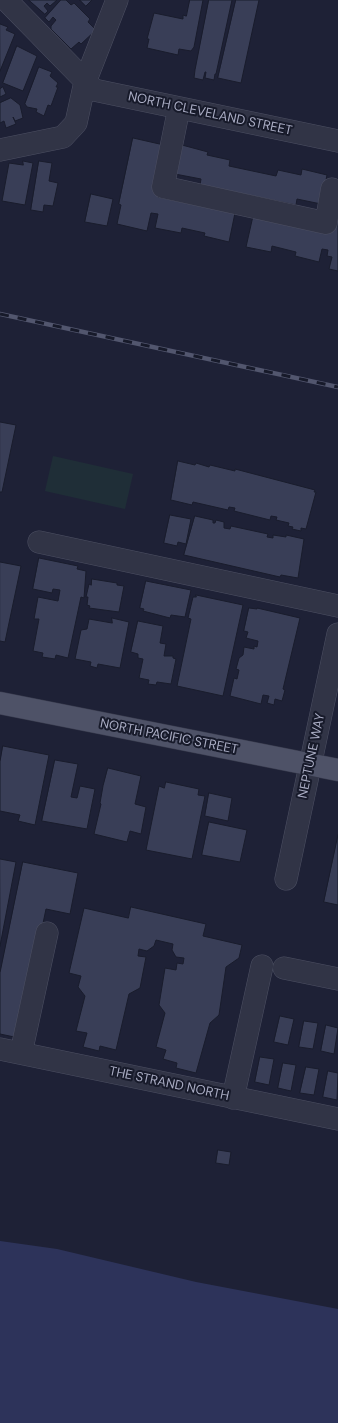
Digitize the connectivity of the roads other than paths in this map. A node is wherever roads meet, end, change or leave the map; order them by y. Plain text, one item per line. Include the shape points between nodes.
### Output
1 (6, 0) edge
2 (117, 0) edge
3 (85, 82) junction
4 (180, 108) junction
5 (338, 142) edge
6 (0, 150) edge
7 (332, 189) dead end
8 (39, 542) dead end
9 (338, 606) edge
10 (338, 634) edge
11 (0, 703) edge
12 (310, 765) junction
13 (338, 770) edge
14 (286, 879) dead end
15 (47, 933) dead end
16 (262, 966) dead end
17 (284, 968) dead end
18 (338, 979) edge
19 (0, 1049) edge
20 (21, 1053) junction
21 (233, 1098) junction
22 (338, 1119) edge

1 - 3 street, NORTH CLEVELAND STREET
2 - 3 street
3 - 4 street, NORTH CLEVELAND STREET via 94,90
3 - 6 street via 76,123 63,138
4 - 5 street, NORTH CLEVELAND STREET
4 - 7 street via 162,187 326,223
8 - 9 street
10 - 12 street, NEPTUNE WAY
11 - 12 main road, NORTH PACIFIC STREET
12 - 13 main road, NORTH PACIFIC STREET
12 - 14 street, NEPTUNE WAY
15 - 20 street
16 - 21 street
17 - 18 street
19 - 20 street, THE STRAND NORTH
20 - 21 street, THE STRAND NORTH
21 - 22 street, THE STRAND NORTH

